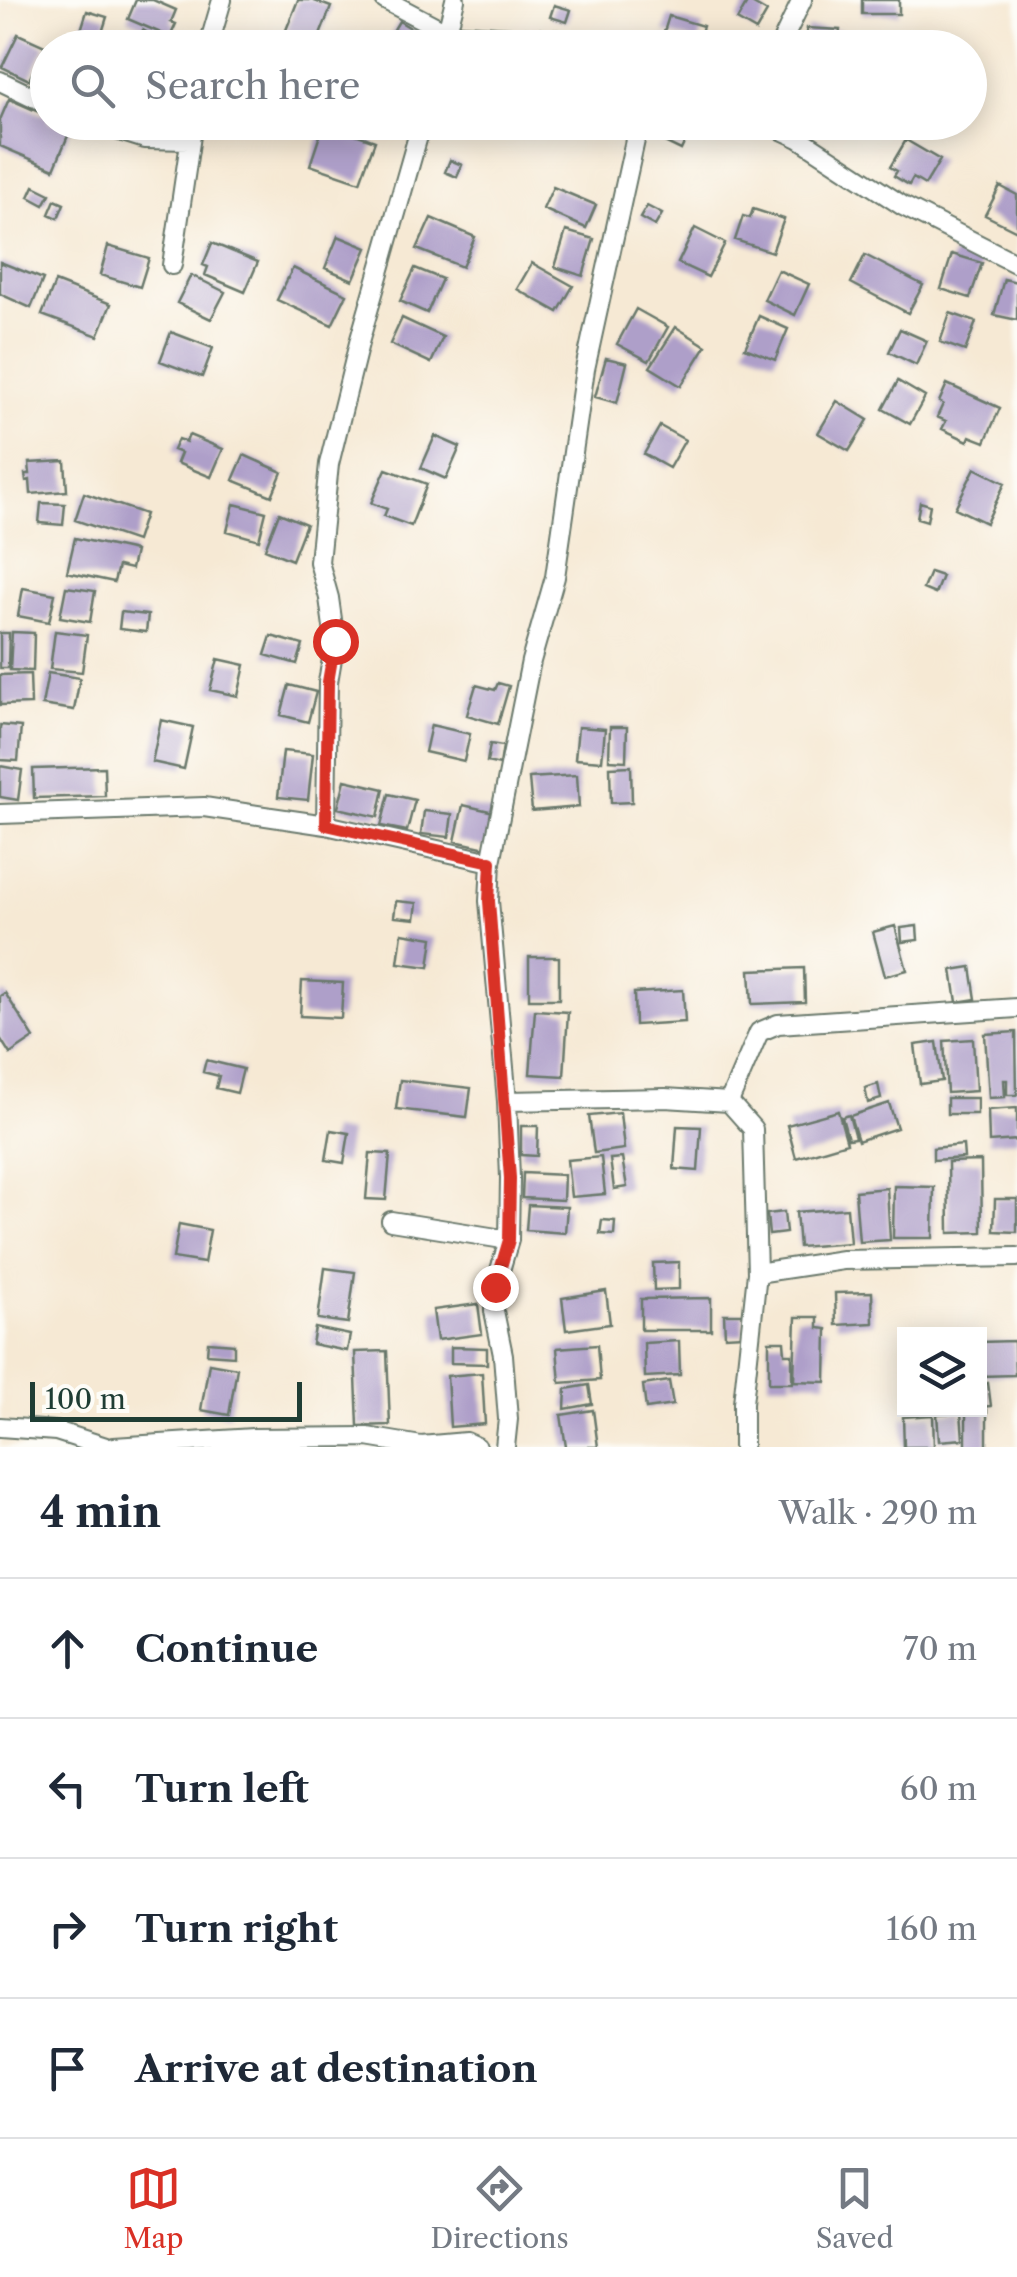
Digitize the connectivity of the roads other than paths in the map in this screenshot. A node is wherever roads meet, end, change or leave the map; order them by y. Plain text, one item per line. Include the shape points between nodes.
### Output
1 (222, 0) edge
2 (384, 0) edge
3 (455, 0) edge
4 (802, 0) edge
5 (213, 30) edge
6 (430, 30) edge
7 (448, 30) edge
8 (788, 30) edge
9 (0, 80) edge
10 (30, 95) edge
11 (190, 140) edge
12 (417, 140) edge
13 (635, 140) edge
14 (802, 140) edge
15 (1017, 264) edge
16 (172, 265) dead end
17 (0, 814) edge
18 (326, 825) junction
19 (491, 862) junction
20 (1017, 1008) edge
21 (507, 1101) junction
22 (729, 1102) junction
23 (390, 1221) dead end
24 (509, 1240) junction
25 (1017, 1256) edge
26 (757, 1273) junction
27 (0, 1427) edge
28 (106, 1447) edge
29 (114, 1447) edge
30 (477, 1447) edge
31 (505, 1447) edge
32 (742, 1447) edge

1 - 5 street
2 - 6 street
3 - 7 street
4 - 8 street
9 - 10 street
11 - 16 street
12 - 18 street via 329,464 319,562 335,641
13 - 19 street via 585,368 555,576
14 - 15 street via 903,206
17 - 18 street via 204,807
18 - 19 street
19 - 21 street
20 - 22 street via 778,1024 759,1032
21 - 22 street
21 - 24 street
22 - 26 street via 752,1129
23 - 24 street
24 - 31 street via 494,1311 503,1355
25 - 26 street via 843,1260
26 - 32 street
27 - 28 street via 56,1431
29 - 30 street via 254,1438

